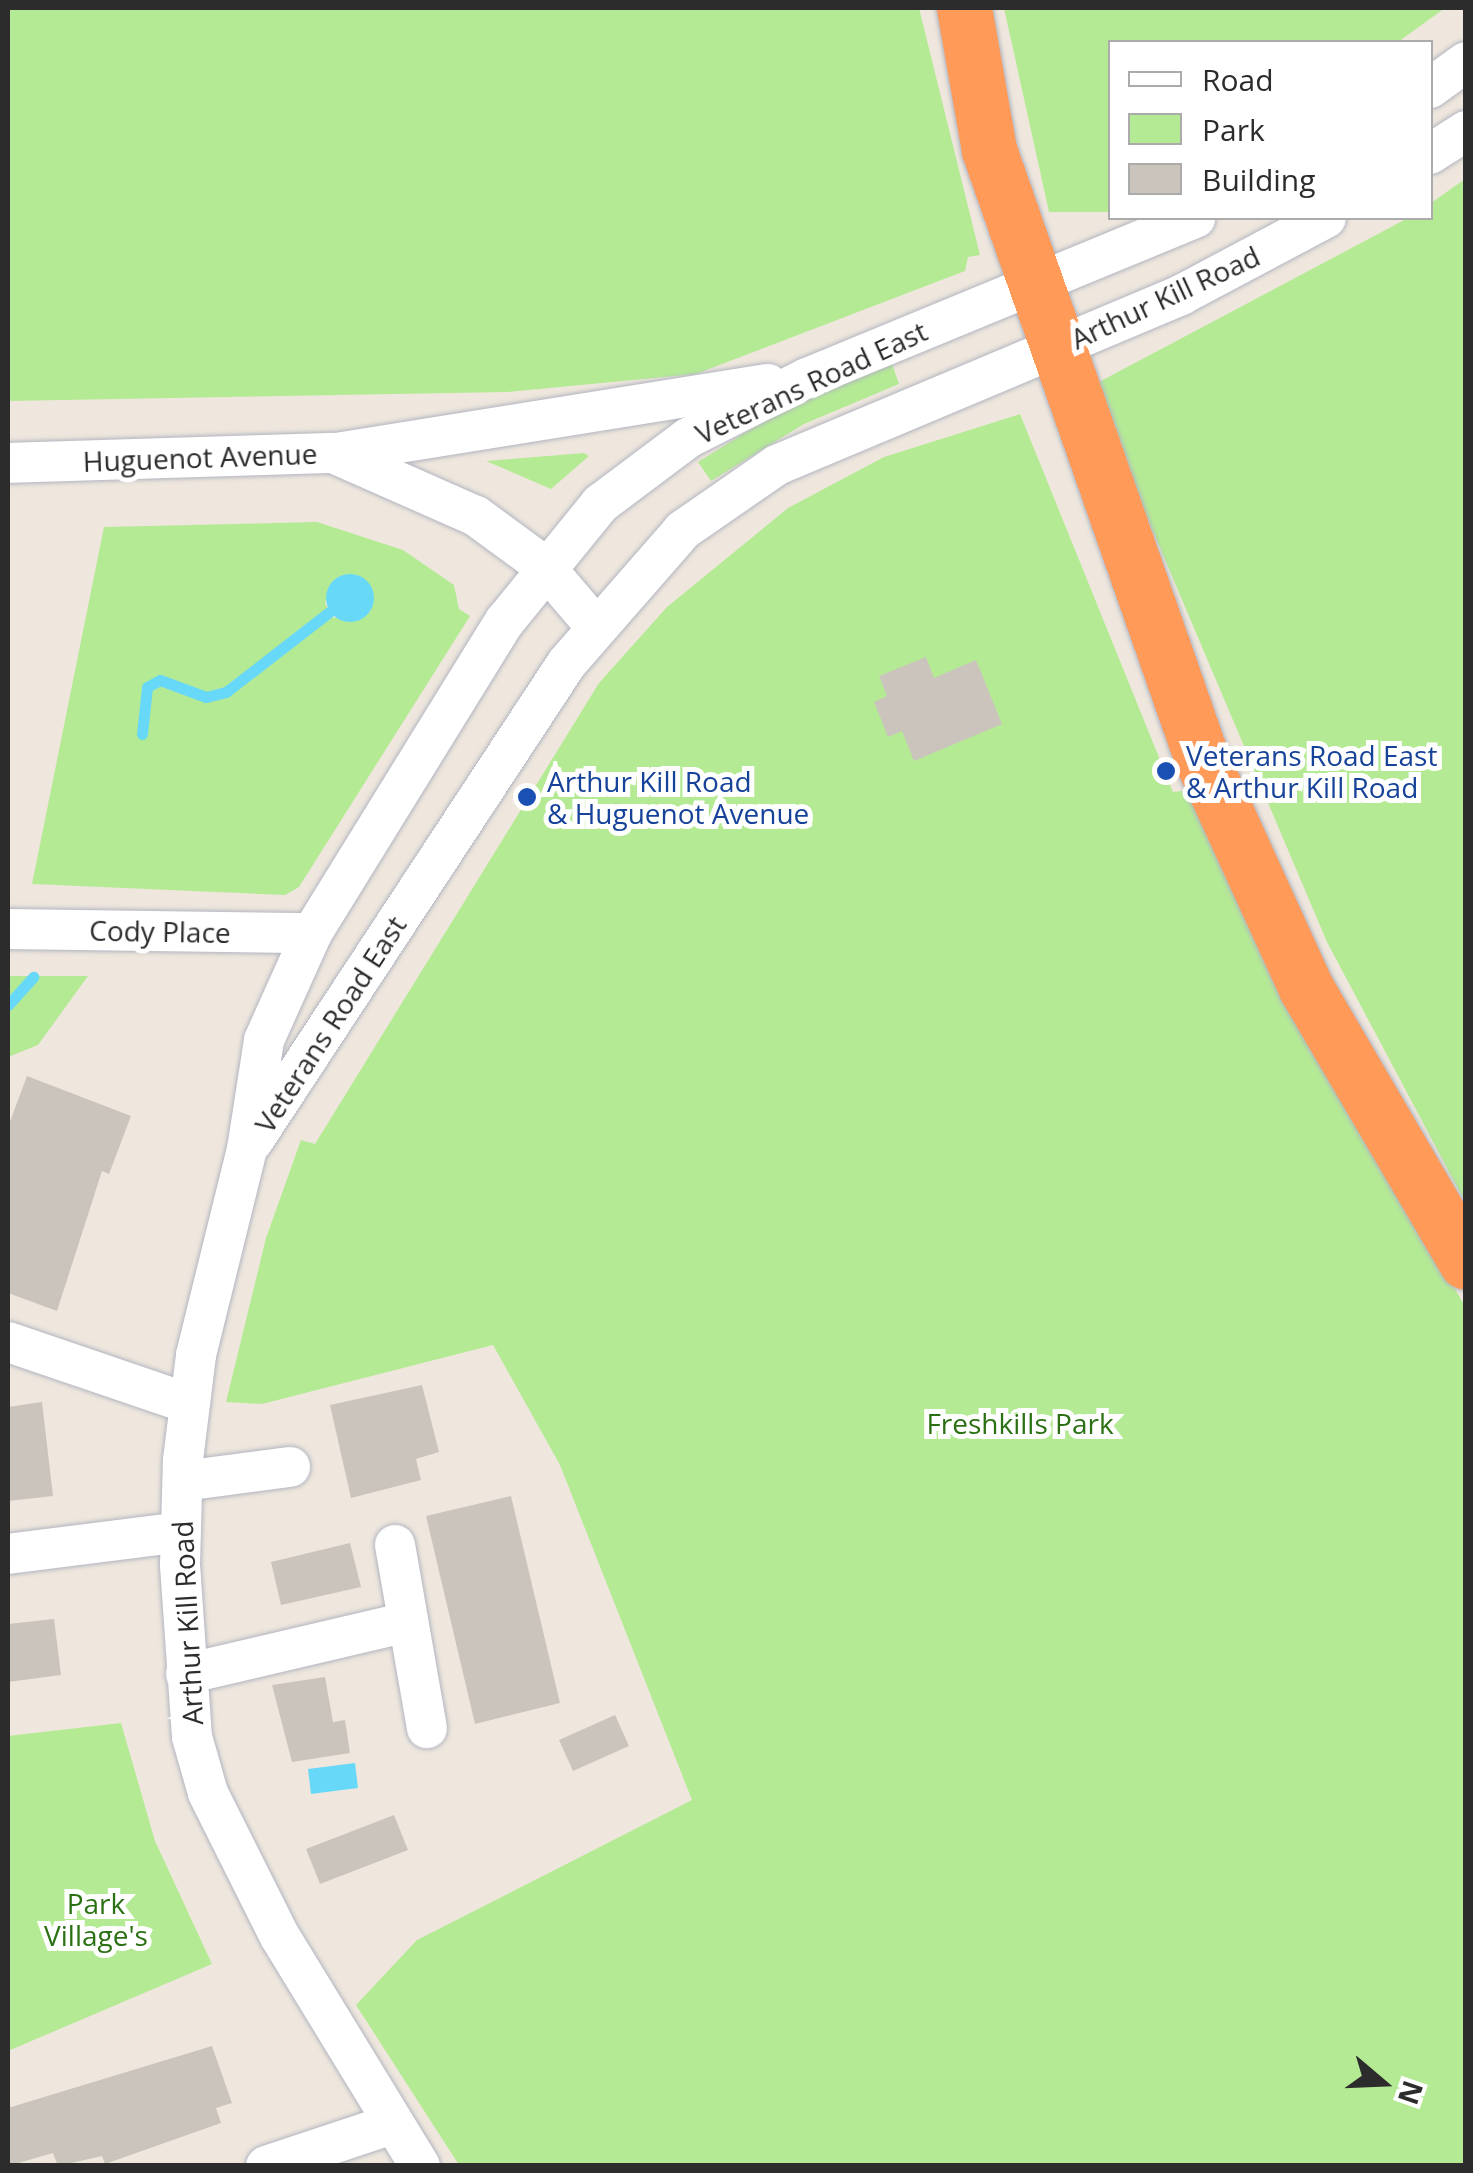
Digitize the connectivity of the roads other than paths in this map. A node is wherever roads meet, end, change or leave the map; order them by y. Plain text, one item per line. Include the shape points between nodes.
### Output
1 (964, 8) edge
2 (1466, 62) edge
3 (1433, 86) edge
4 (1466, 131) edge
5 (1433, 152) edge
6 (1190, 220) edge
7 (1322, 220) edge
8 (1036, 286) junction
9 (1056, 346) junction
10 (806, 378) junction
11 (333, 453) junction
12 (8, 463) edge
13 (543, 565) junction
14 (596, 627) junction
15 (8, 929) edge
16 (312, 933) junction
17 (248, 1149) junction
18 (1466, 1262) edge
19 (8, 1342) edge
20 (190, 1404) junction
21 (290, 1467) dead end
22 (183, 1481) junction
23 (181, 1532) junction
24 (394, 1545) dead end
25 (8, 1554) edge
26 (404, 1623) junction
27 (186, 1674) junction
28 (427, 1728) dead end
29 (392, 2124) junction
30 (266, 2166) edge
31 (420, 2166) edge

1 - 8 highway via 990,150
2 - 3 street
4 - 5 street
6 - 8 street
7 - 9 street, Arthur Kill Road via 1180,295
8 - 9 highway
8 - 10 street, Veterans Road East
9 - 14 street, Veterans Road East via 778,465 683,530
9 - 18 highway via 1202,762 1306,988
10 - 11 street
10 - 13 street, Veterans Road East via 688,438 600,504
11 - 12 street, Huguenot Avenue
11 - 13 street, Huguenot Avenue via 422,486
13 - 14 street, Huguenot Avenue
13 - 16 street, Veterans Road East
14 - 17 street, Veterans Road East
15 - 16 street, Cody Place
16 - 17 street, Veterans Road East via 264,1040
17 - 20 street, Arthur Kill Road via 219,1246
19 - 20 street
20 - 22 street, Arthur Kill Road
21 - 22 street
22 - 23 street, Arthur Kill Road
23 - 25 street
23 - 27 street, Arthur Kill Road
24 - 26 street
26 - 27 street
26 - 28 street
27 - 29 street, Arthur Kill Road via 192,1738 233,1848 332,2034
29 - 30 street
29 - 31 street, Arthur Kill Road

